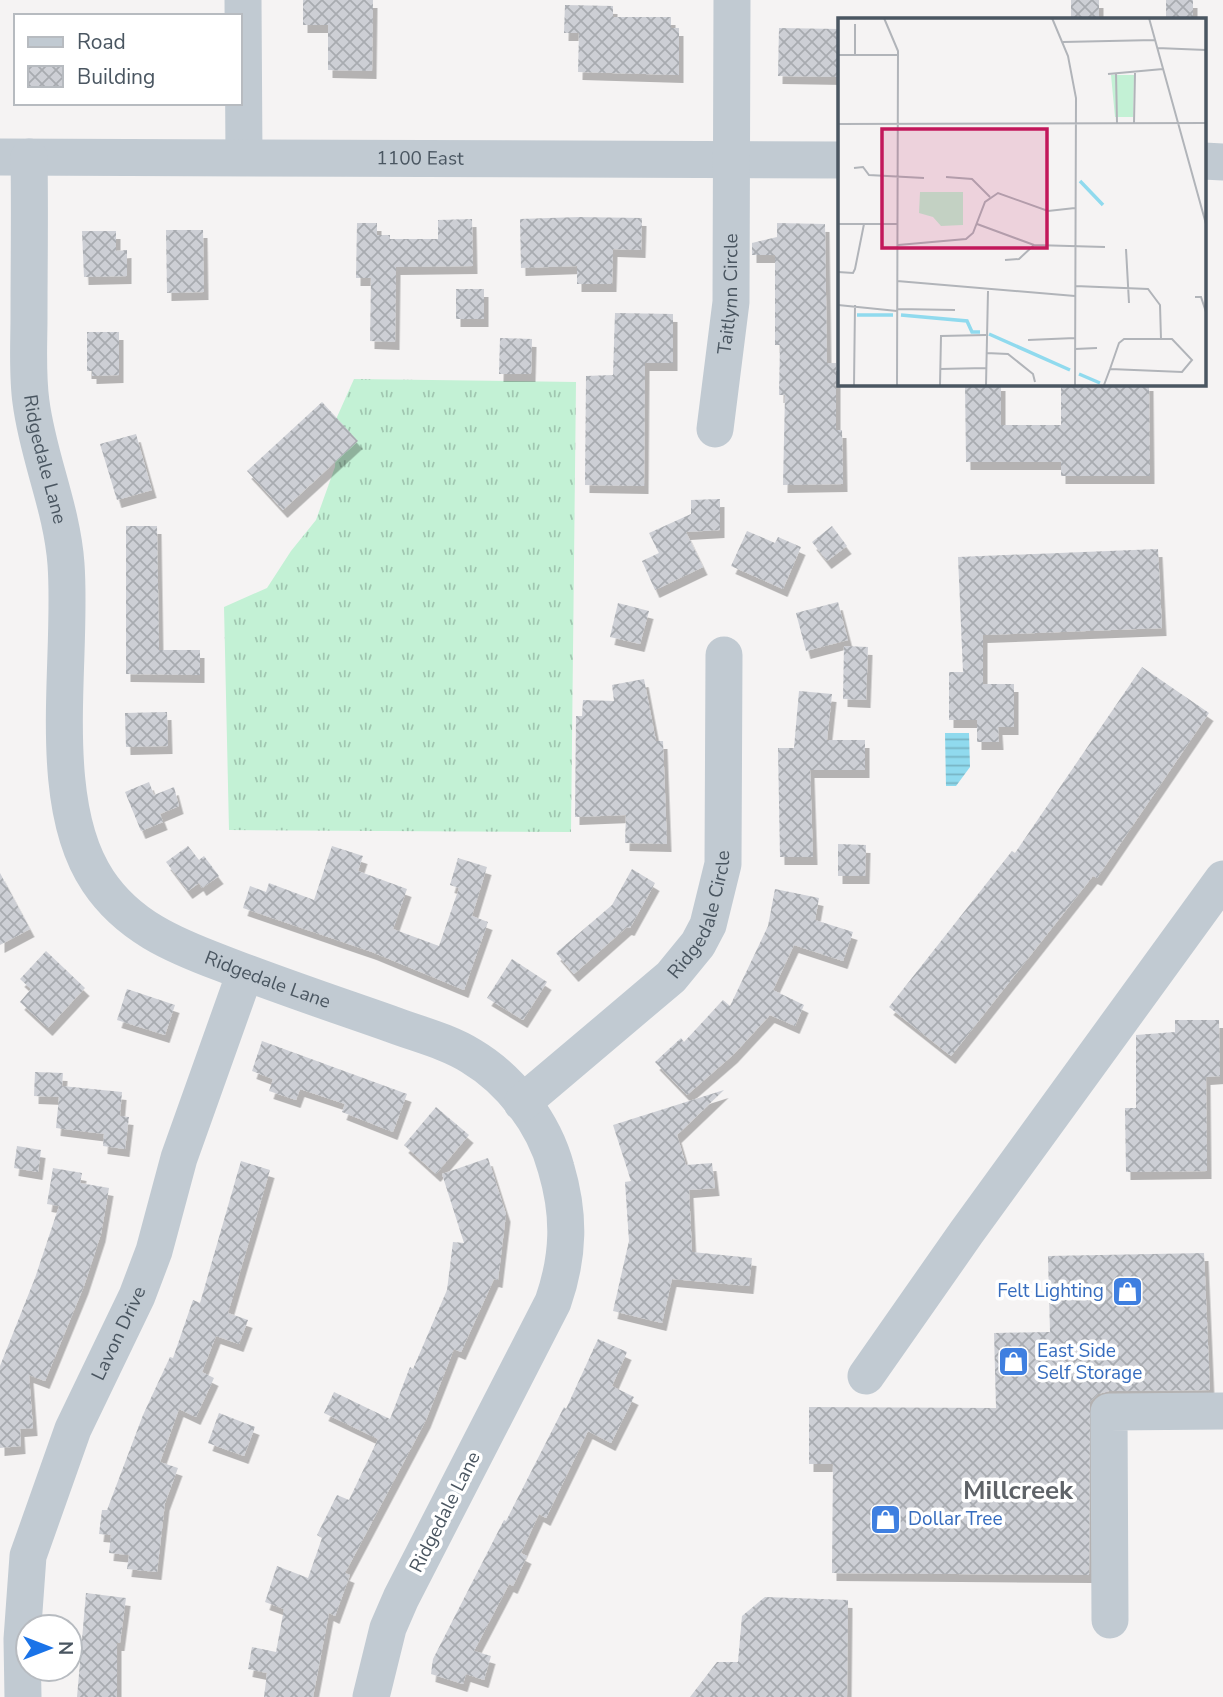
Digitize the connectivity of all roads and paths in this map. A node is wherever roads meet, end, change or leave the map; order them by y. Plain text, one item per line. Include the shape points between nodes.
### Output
1 (243, 0) edge
2 (732, 0) edge
3 (15, 157) edge
4 (244, 157) junction
5 (730, 158) junction
6 (838, 160) edge
7 (715, 429) dead end
8 (724, 655) dead end
9 (1223, 879) edge
10 (245, 972) junction
11 (522, 1102) junction
12 (866, 1376) dead end
13 (1223, 1411) edge
14 (14, 1549) edge
15 (1110, 1620) dead end
16 (23, 1697) edge
17 (371, 1697) edge

1 - 4 street
2 - 5 street, Taitlynn Circle
3 - 4 street, 1100 East
3 - 10 street, Ridgedale Lane via 30,397 66,561 66,783 72,823 96,879 131,919 179,947
4 - 5 street, 1100 East
5 - 6 street, 1100 East
5 - 7 street, Taitlynn Circle via 731,302
8 - 11 street, Ridgedale Circle via 723,864 708,925 671,977
9 - 12 street
10 - 11 street, Ridgedale Lane via 458,1049 488,1068
10 - 14 street, Lavon Drive via 179,1158 137,1296
11 - 17 street, Ridgedale Lane via 545,1139 562,1189 568,1234 561,1280 401,1598 388,1628
13 - 15 street via 1109,1412
14 - 16 street, Lavon Drive

